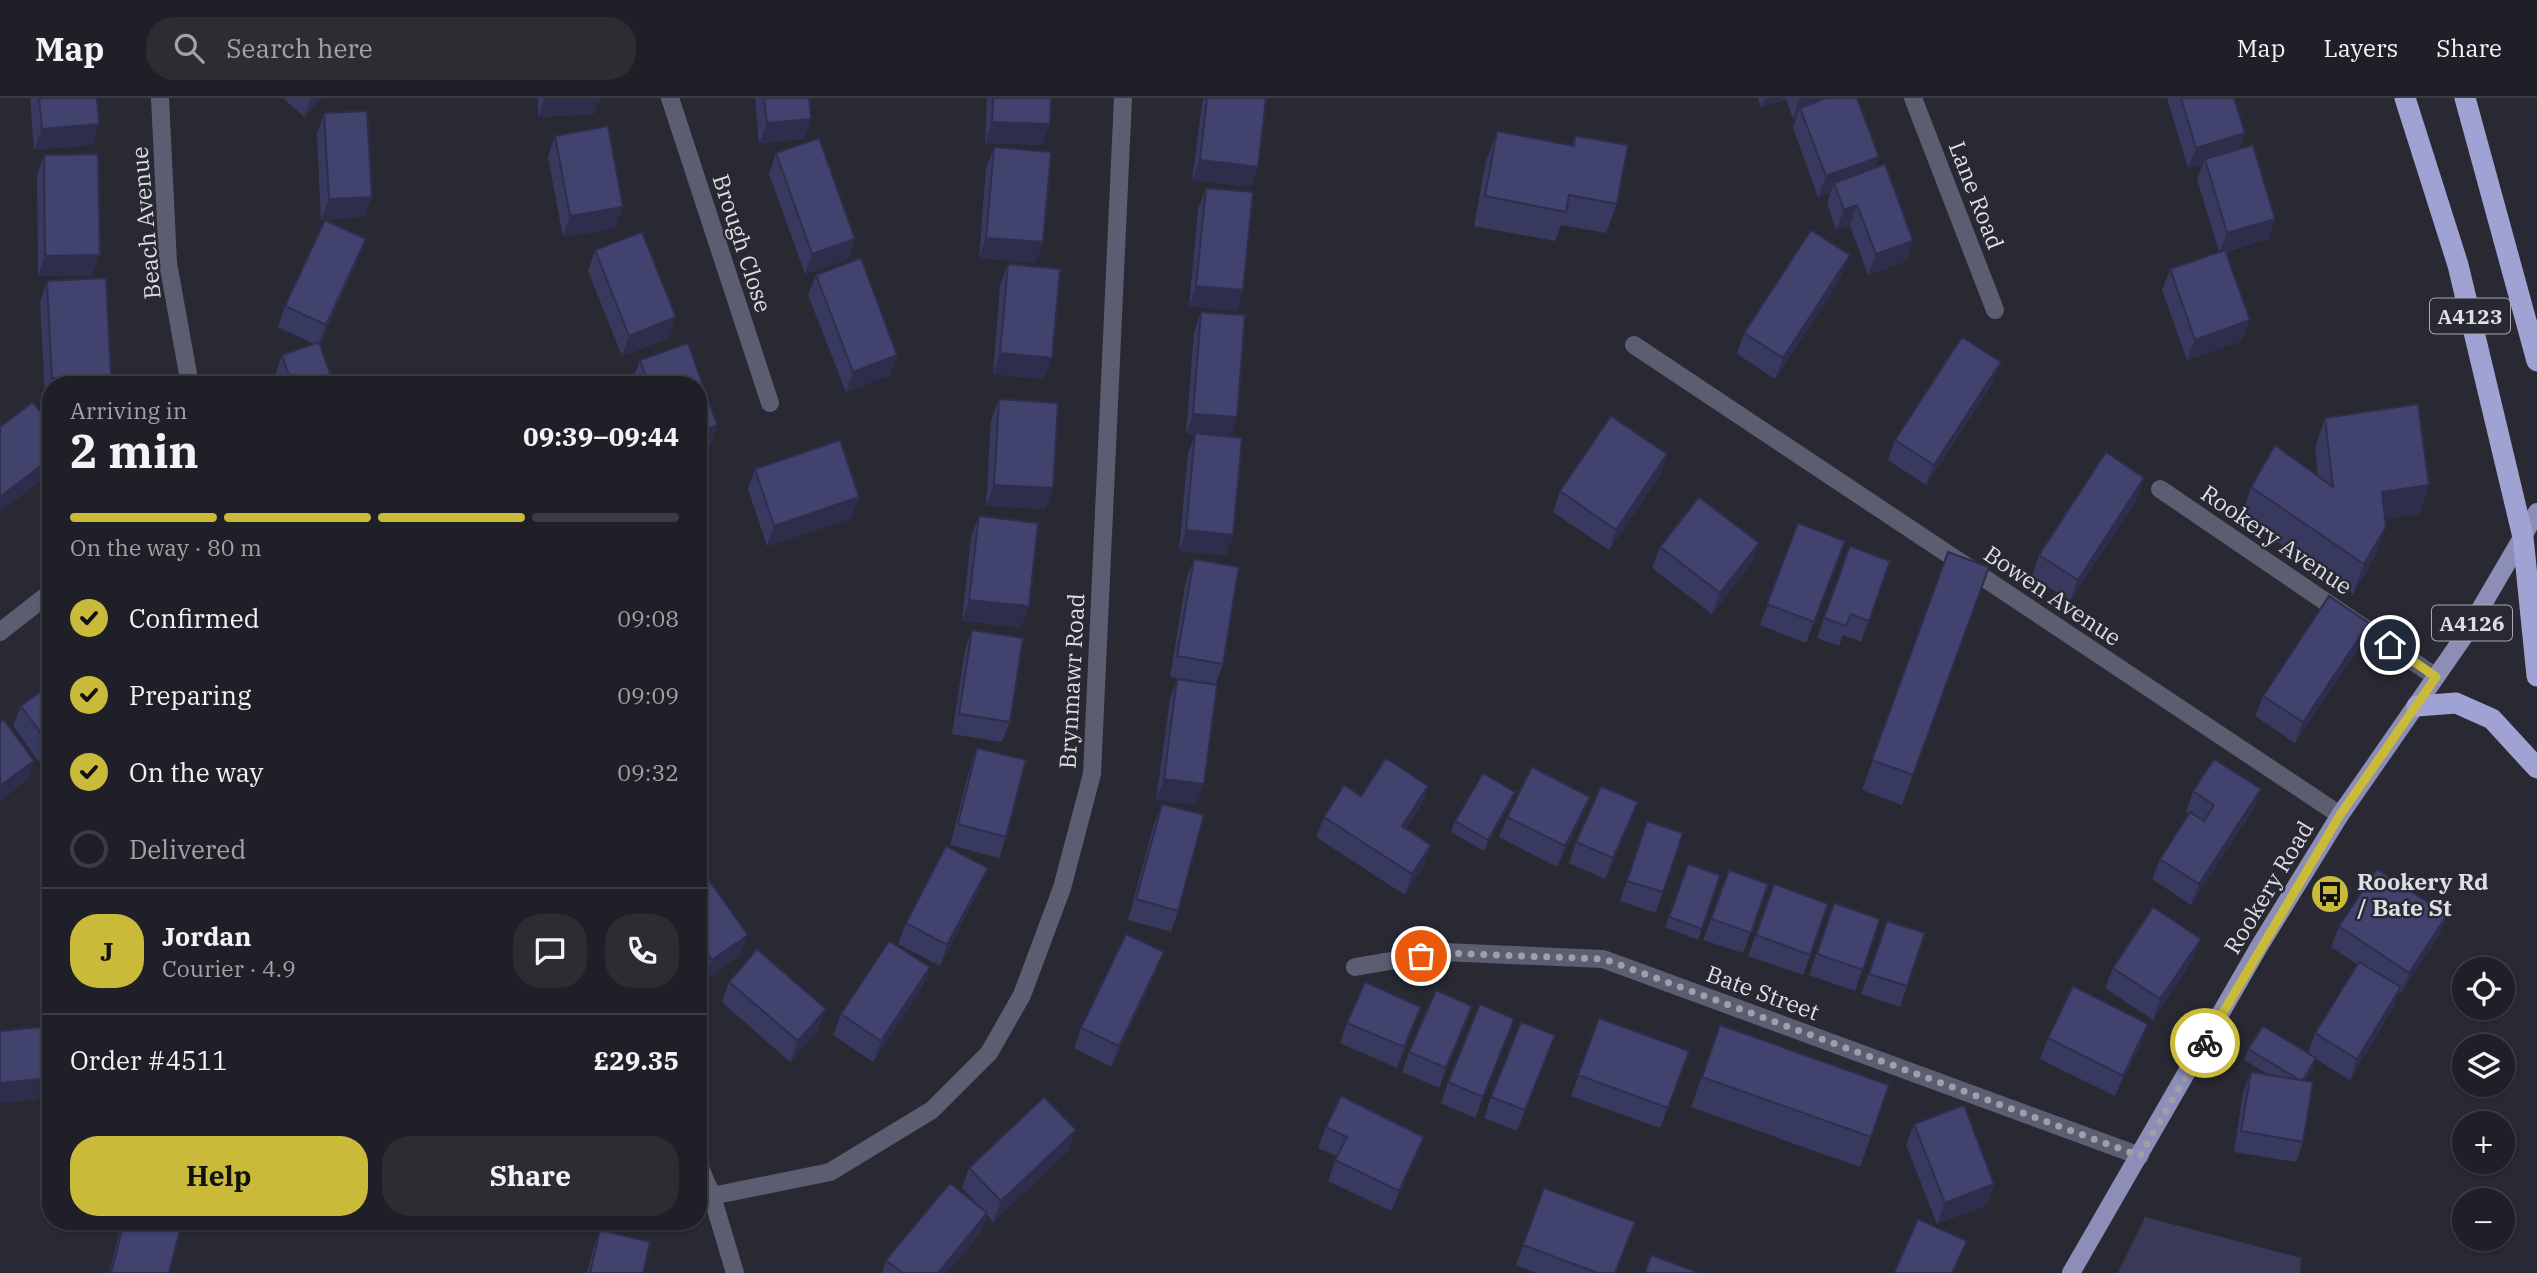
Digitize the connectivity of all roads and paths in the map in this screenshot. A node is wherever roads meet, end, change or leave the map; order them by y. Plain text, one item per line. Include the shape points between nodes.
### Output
1 (160, 98) edge
2 (670, 98) edge
3 (1123, 98) edge
4 (1913, 98) edge
5 (2405, 98) edge
6 (2466, 98) edge
7 (2521, 294) junction
8 (1994, 310) dead end
9 (2537, 310) edge
10 (1634, 345) dead end
11 (2537, 361) edge
12 (189, 376) edge
13 (770, 403) dead end
14 (2160, 489) dead end
15 (2537, 512) edge
16 (2523, 537) junction
17 (42, 599) edge
18 (0, 632) edge
19 (2537, 676) edge
20 (2436, 677) junction
21 (2417, 706) junction
22 (2537, 768) edge
23 (2340, 815) junction
24 (1355, 967) dead end
25 (2140, 1156) junction
26 (707, 1184) edge
27 (712, 1196) junction
28 (735, 1273) edge
29 (2071, 1273) edge

1 - 12 street, Beach Avenue via 167,262
2 - 13 street, Brough Close
3 - 27 street, Brynmawr Road via 1092,774 1062,888 1022,995 989,1054 932,1110 830,1172
4 - 8 street, Lane Road
5 - 16 highway, A4123 via 2458,265
6 - 7 highway, A4123
7 - 9 highway
7 - 11 highway, A4123
10 - 23 street, Bowen Avenue
14 - 20 street, Rookery Avenue
15 - 16 main road, A4126
16 - 19 highway, A4123
16 - 20 main road, Rookery Road / A4126
17 - 18 street
20 - 21 main road, Rookery Road / A4126
21 - 22 highway via 2456,703 2492,719
21 - 23 main road, Rookery Road / A4126
23 - 25 main road, Rookery Road / A4126
24 - 25 street, Bate Street via 1443,953 1604,959
25 - 29 main road, Rookery Road / A4126
26 - 27 street
27 - 28 street

